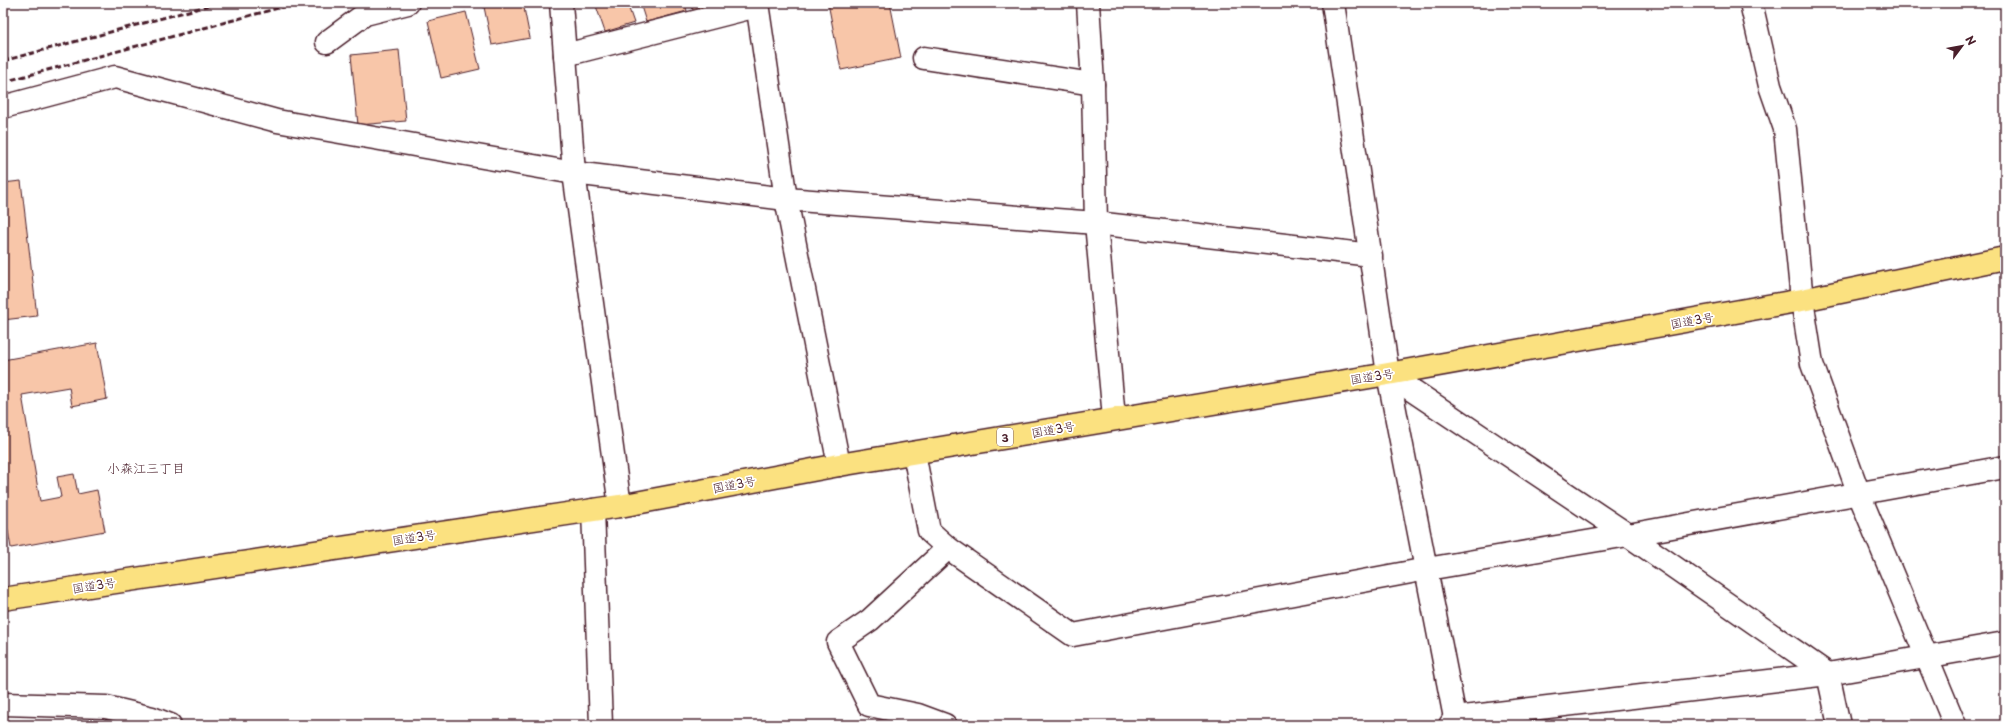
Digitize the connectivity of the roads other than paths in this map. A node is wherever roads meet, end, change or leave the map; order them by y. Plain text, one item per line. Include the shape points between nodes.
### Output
1 (408, 3) edge
2 (561, 3) edge
3 (1088, 3) edge
4 (1333, 3) edge
5 (1750, 3) edge
6 (757, 4) edge
7 (327, 42) dead end
8 (565, 55) junction
9 (924, 58) dead end
10 (1093, 84) junction
11 (3, 107) edge
12 (574, 173) junction
13 (786, 199) junction
14 (1096, 224) junction
15 (1371, 255) junction
16 (2005, 258) edge
17 (1802, 300) junction
18 (1388, 374) junction
19 (1114, 418) junction
20 (914, 452) junction
21 (839, 465) junction
22 (2005, 467) edge
23 (1859, 494) junction
24 (620, 506) junction
25 (593, 510) junction
26 (1628, 535) junction
27 (948, 548) junction
28 (1427, 570) junction
29 (3, 599) edge
30 (2005, 644) edge
31 (1925, 656) junction
32 (1828, 674) junction
33 (3, 704) edge
34 (1452, 722) edge
35 (170, 725) edge
36 (601, 725) edge
37 (945, 725) edge
38 (1839, 725) edge
39 (1955, 725) edge

1 - 7 street via 365,14
2 - 8 street
3 - 10 street
4 - 15 street
5 - 17 street via 1770,86 1785,129
6 - 8 street
6 - 13 street
8 - 12 street
9 - 10 street
10 - 14 street
11 - 12 street via 115,77 277,121
12 - 13 street
12 - 24 street
13 - 14 street
13 - 21 street
14 - 15 street
14 - 19 street
15 - 18 street
16 - 17 highway, 国道3号 / 3
17 - 18 highway, 国道3号 / 3
17 - 23 street via 1812,364
18 - 19 highway, 国道3号 / 3
18 - 26 street
18 - 28 street
19 - 20 highway, 国道3号 / 3
20 - 21 highway, 国道3号 / 3
20 - 27 street via 929,531
21 - 24 highway, 国道3号 / 3
22 - 23 street
23 - 26 street
23 - 31 street
24 - 25 highway, 国道3号 / 3
25 - 29 highway, 国道3号 / 3
25 - 36 street
26 - 28 street
26 - 32 street
27 - 28 street via 1073,635
27 - 37 street via 870,620 838,642 869,705 918,715
28 - 34 street
30 - 31 street
31 - 32 street
31 - 39 street
32 - 34 street
32 - 38 street
33 - 35 street via 106,707

